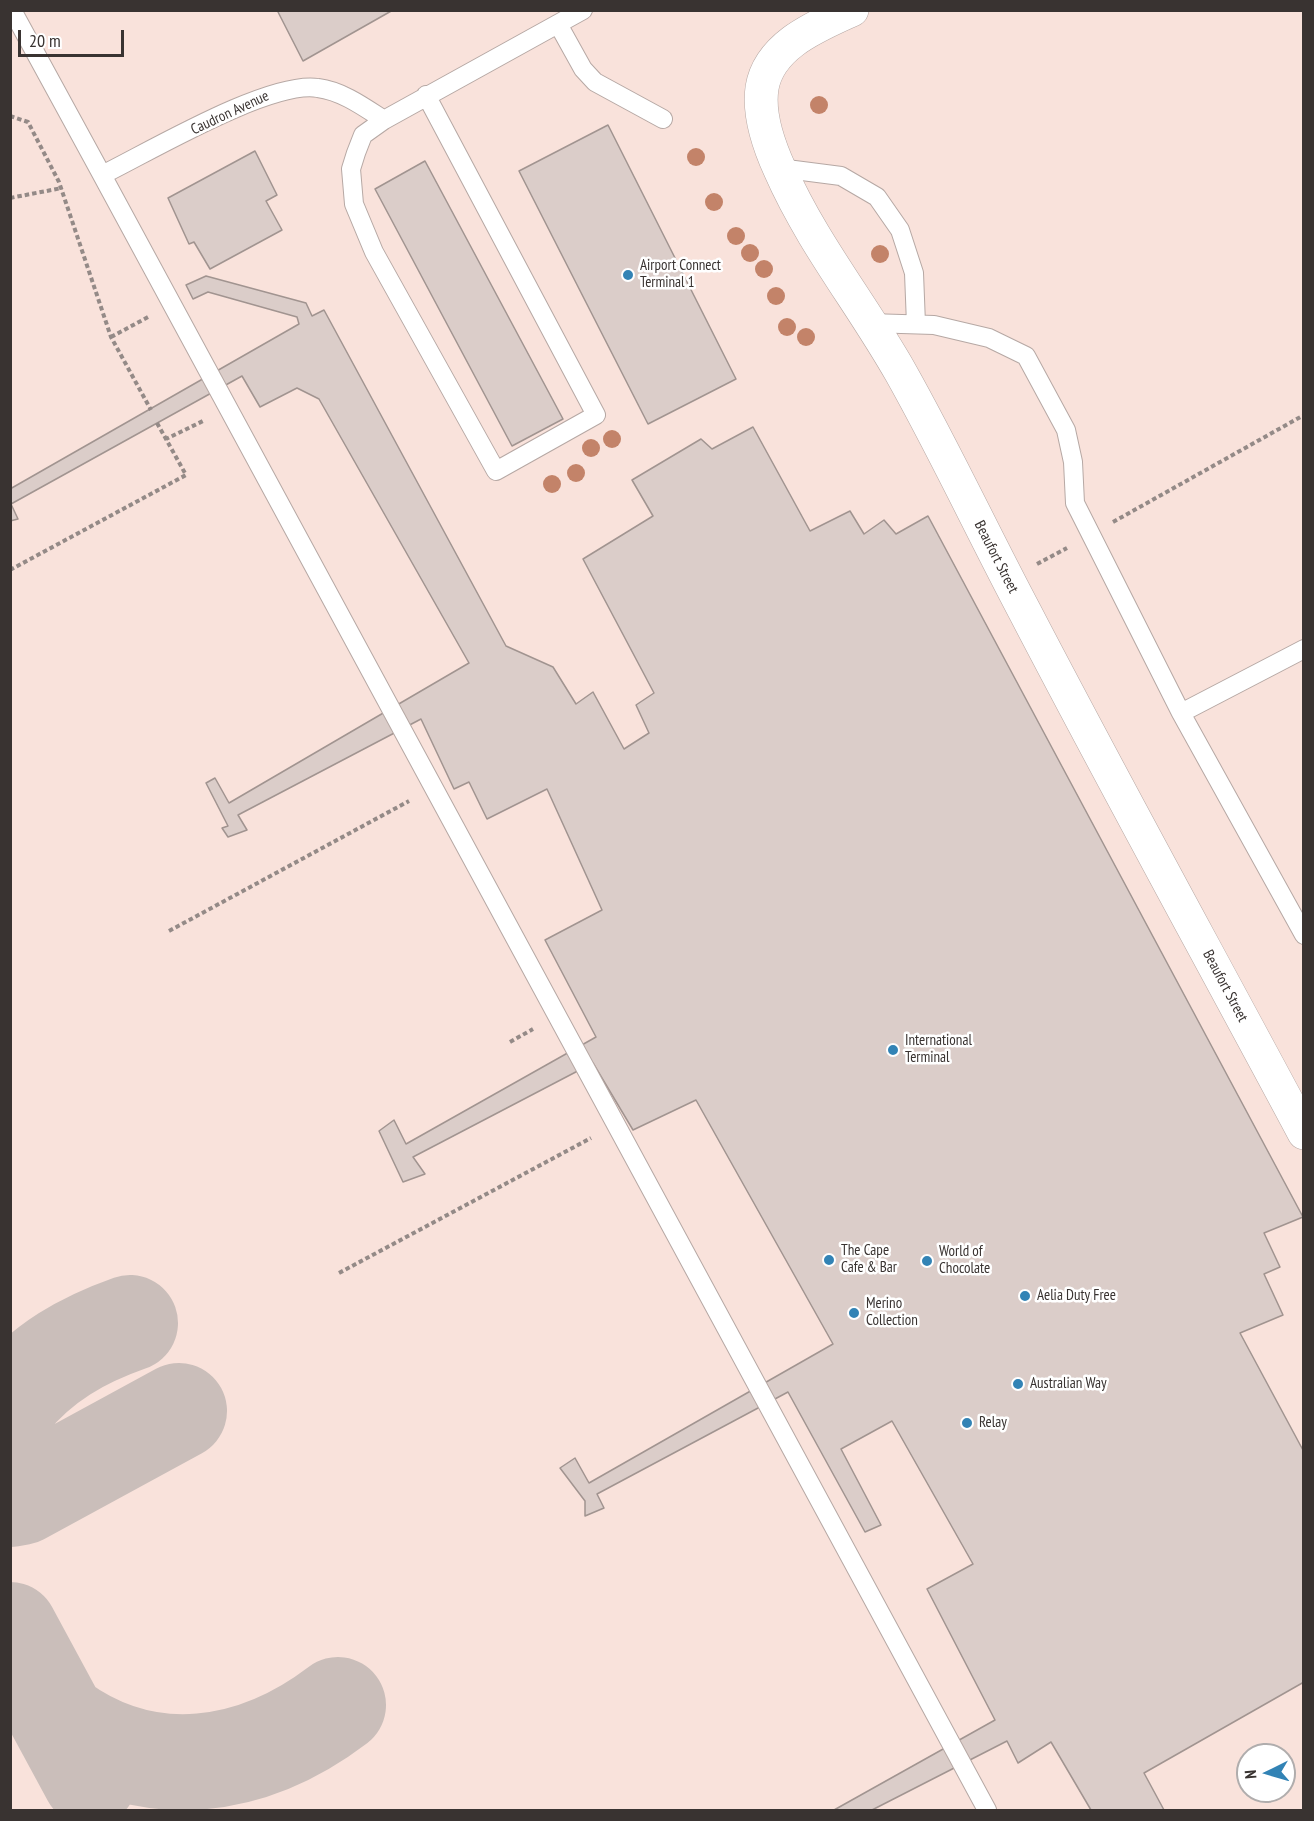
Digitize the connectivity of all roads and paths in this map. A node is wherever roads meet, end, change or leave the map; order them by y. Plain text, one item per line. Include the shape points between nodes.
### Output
1 (12, 10) edge
2 (583, 10) edge
3 (852, 10) edge
4 (558, 24) junction
5 (426, 95) junction
6 (10, 116) edge
7 (663, 119) dead end
8 (384, 120) junction
9 (779, 168) junction
10 (102, 175) junction
11 (62, 188) junction
12 (10, 198) edge
13 (869, 323) junction
14 (916, 324) junction
15 (227, 408) junction
16 (151, 410) dead end
17 (1304, 415) edge
18 (157, 423) dead end
19 (166, 439) junction
20 (1091, 535) junction
21 (10, 570) edge
22 (1008, 580) junction
23 (1304, 649) edge
24 (1181, 713) junction
25 (434, 788) junction
26 (169, 931) dead end
27 (1303, 932) edge
28 (616, 1125) junction
29 (1304, 1133) edge
30 (339, 1273) dead end
31 (987, 1810) edge

1 - 10 lane
2 - 4 lane
3 - 9 street, Beaufort Street via 793,41 773,60 762,88 764,124
4 - 5 lane
4 - 7 lane via 583,69 595,82
5 - 8 lane
5 - 8 lane via 596,415 496,471 374,252 354,204 351,169 356,153 363,135
6 - 11 path via 28,122
8 - 10 lane, Caudron Avenue via 328,90 294,88 261,96
9 - 13 street, Beaufort Street via 805,222
9 - 14 lane via 841,177 877,197 900,230 914,273
10 - 15 lane
11 - 12 path
11 - 16 path via 111,338
13 - 14 lane
13 - 22 street, Beaufort Street via 900,372
14 - 20 lane via 989,338 1026,356 1066,430 1073,462 1075,503
15 - 19 path
15 - 25 lane
17 - 20 path
18 - 19 path
19 - 21 path via 186,475
20 - 22 path
20 - 24 lane
22 - 29 street, Beaufort Street
23 - 24 lane
24 - 27 lane
25 - 26 path
25 - 28 lane
28 - 30 path
28 - 31 lane

